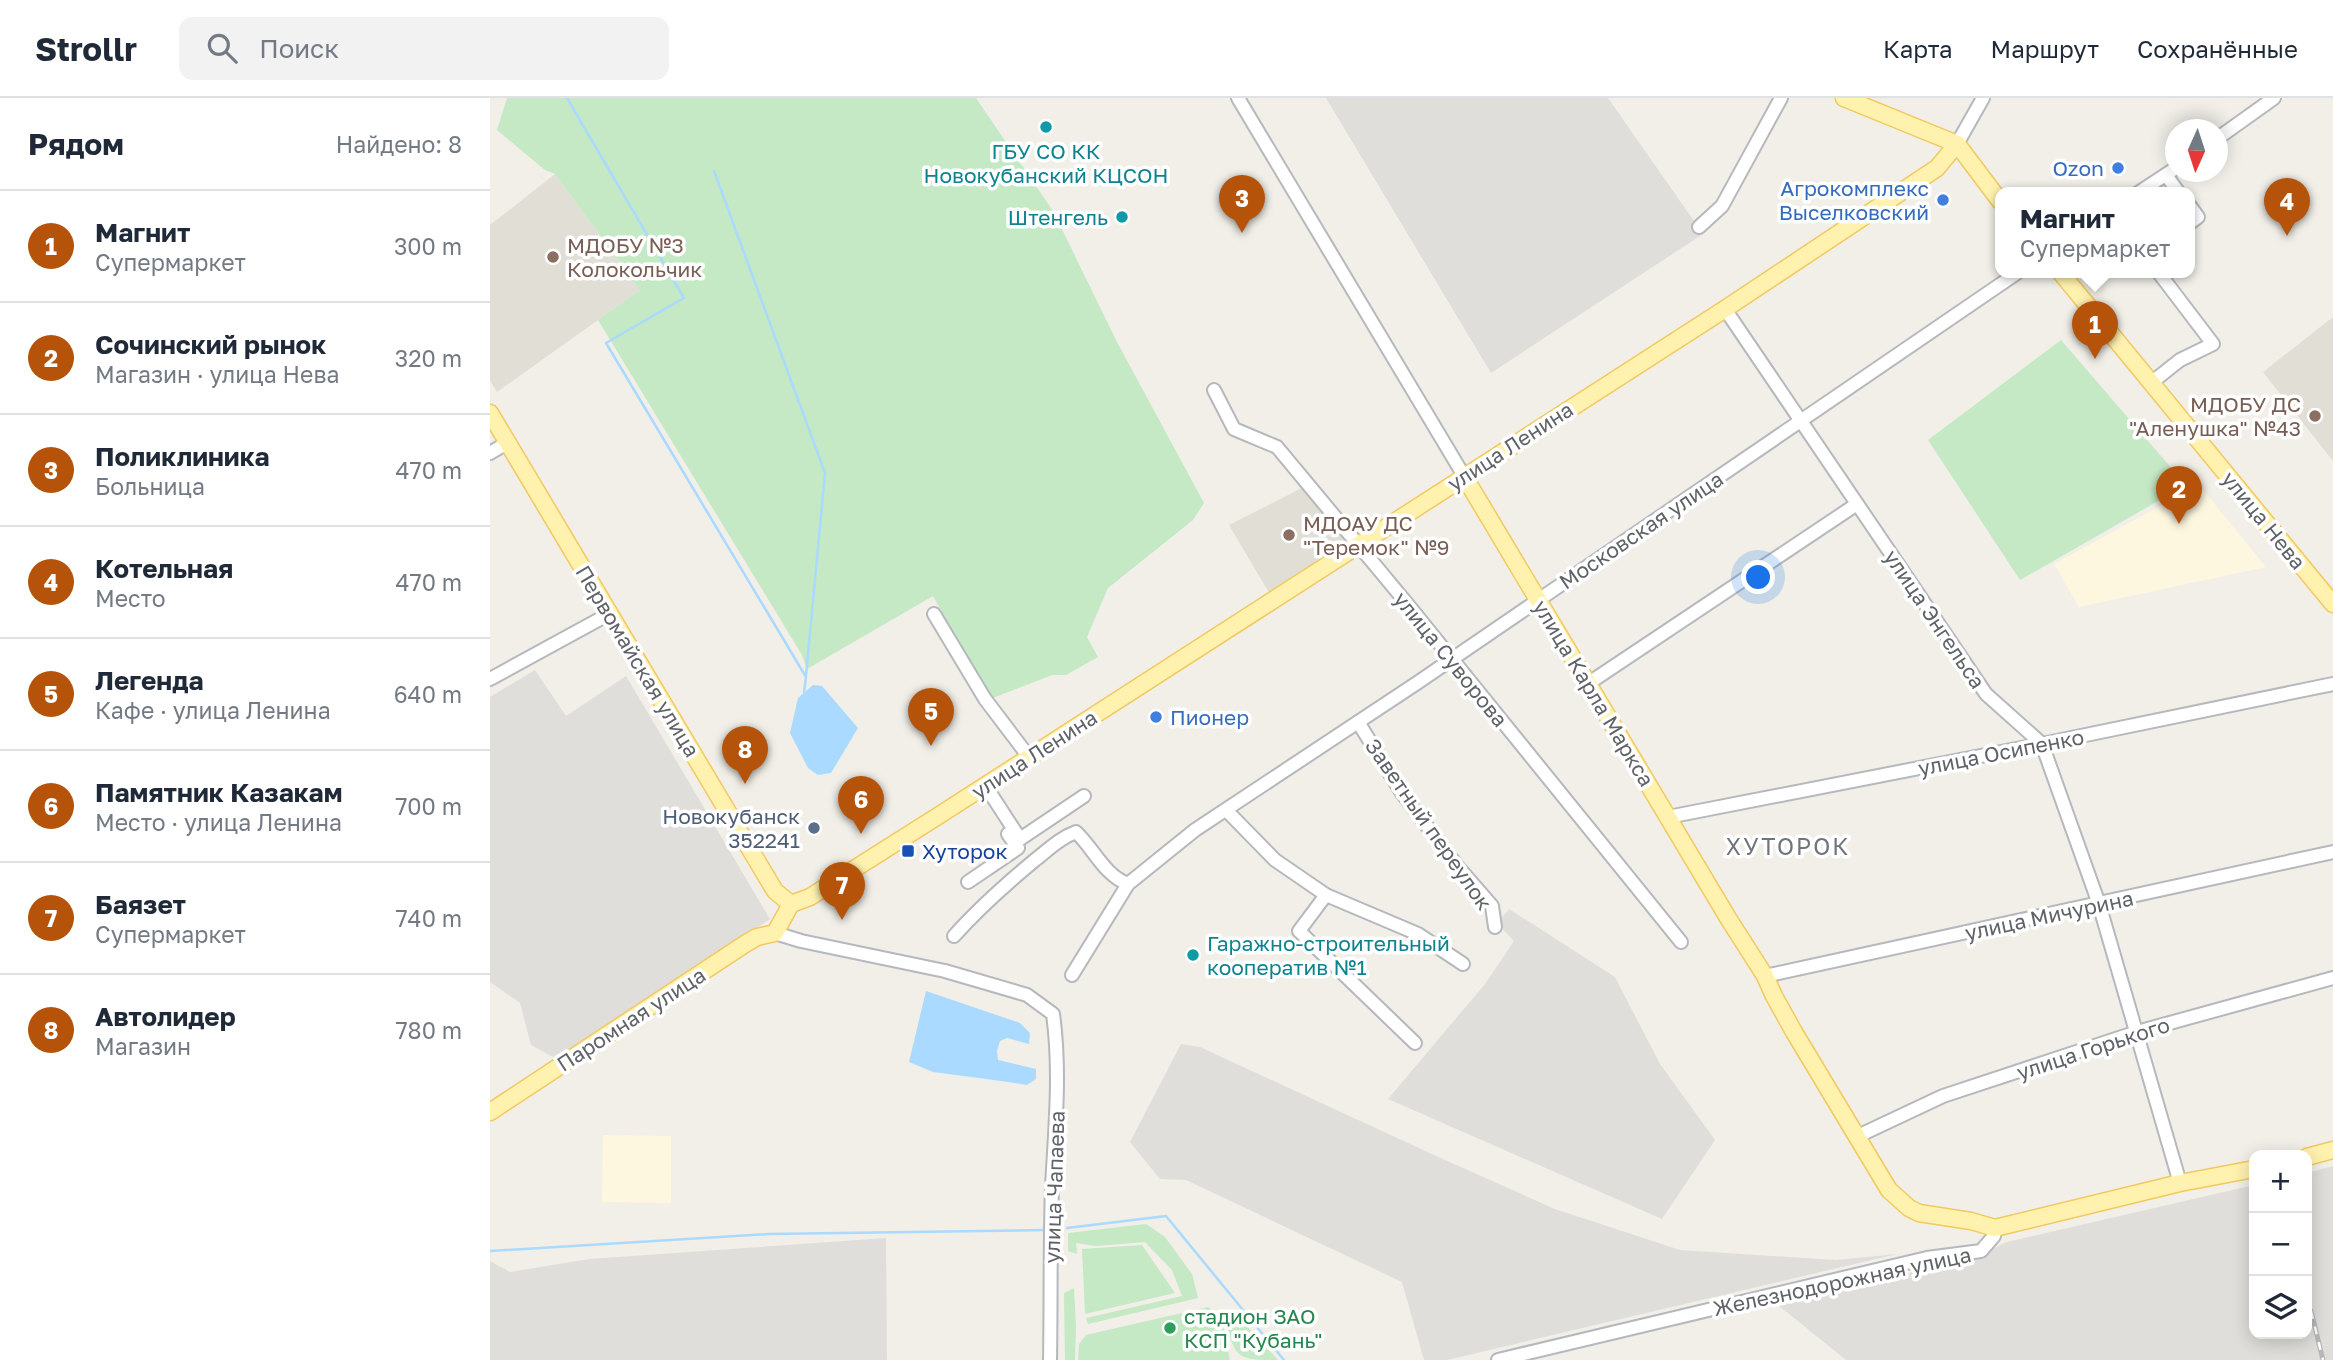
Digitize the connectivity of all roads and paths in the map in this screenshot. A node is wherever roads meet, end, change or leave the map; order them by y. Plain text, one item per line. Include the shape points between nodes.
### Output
1 (1238, 98) edge
2 (1781, 98) edge
3 (1844, 98) edge
4 (1983, 98) edge
5 (2274, 98) edge
6 (2228, 130) edge
7 (1957, 144) junction
8 (2165, 175) edge
9 (2147, 187) edge
10 (1995, 194) edge
11 (1699, 227) dead end
12 (2010, 278) edge
13 (2065, 278) edge
14 (2164, 278) edge
15 (1725, 309) junction
16 (2151, 383) junction
17 (1213, 390) dead end
18 (490, 413) edge
19 (1801, 422) junction
20 (507, 443) junction
21 (490, 453) edge
22 (1464, 476) junction
23 (1857, 504) junction
24 (1360, 545) junction
25 (1537, 599) junction
26 (2333, 604) edge
27 (609, 614) junction
28 (934, 614) dead end
29 (1451, 659) junction
30 (490, 679) edge
31 (1589, 683) junction
32 (2333, 684) edge
33 (1358, 722) junction
34 (2042, 744) junction
35 (1029, 757) junction
36 (982, 787) junction
37 (1084, 796) dead end
38 (1226, 810) junction
39 (1668, 817) junction
40 (2333, 852) edge
41 (968, 882) dead end
42 (1128, 884) junction
43 (1326, 895) junction
44 (791, 904) junction
45 (2099, 904) junction
46 (1495, 927) dead end
47 (775, 933) junction
48 (954, 936) dead end
49 (1681, 942) dead end
50 (1463, 964) dead end
51 (1072, 975) dead end
52 (1765, 976) junction
53 (2333, 978) edge
54 (2137, 1032) junction
55 (1415, 1043) dead end
56 (490, 1112) edge
57 (1858, 1136) junction
58 (2333, 1150) edge
59 (2312, 1156) edge
60 (2249, 1170) edge
61 (2180, 1183) junction
62 (1995, 1228) junction
63 (1050, 1360) edge
64 (1498, 1360) edge

1 - 22 street, улица Карла Маркса
2 - 11 street via 1722,206
3 - 7 main road
4 - 7 street, улица Ленина
5 - 6 street
7 - 10 main road
7 - 15 main road, улица Ленина via 1937,168
8 - 9 street
12 - 19 street, Московская улица
13 - 16 main road, улица Нева
14 - 16 street via 2213,344 2180,360
15 - 19 street, улица Энгельса
15 - 22 main road, улица Ленина
16 - 26 main road, улица Нева
17 - 24 street, улица Суворова via 1234,429 1277,447
18 - 20 main road, Первомайская улица
19 - 23 street, улица Энгельса
19 - 25 street, Московская улица
20 - 21 street
20 - 27 main road, Первомайская улица
22 - 24 main road, улица Ленина
22 - 25 main road, улица Карла Маркса
23 - 31 street
23 - 34 street, улица Энгельса via 1986,694
24 - 29 street, улица Суворова
24 - 35 main road, улица Ленина
25 - 29 street, Московская улица
25 - 31 main road, улица Карла Маркса
27 - 30 street
27 - 44 main road, Первомайская улица via 775,891
28 - 35 street via 985,699
29 - 33 street, Московская улица
29 - 49 street, улица Суворова
31 - 39 main road, улица Карла Маркса
32 - 34 street, улица Осипенко
33 - 38 street, Московская улица
33 - 46 street, Заветный переулок via 1402,793 1492,906
34 - 39 street, улица Осипенко
34 - 45 street, улица Энгельса
35 - 36 main road, улица Ленина
36 - 37 street via 1020,839
36 - 41 street via 1018,849
36 - 44 main road, улица Ленина via 810,898
38 - 42 street, Московская улица
38 - 43 street via 1275,860
39 - 52 main road, улица Карла Маркса
40 - 45 street, улица Мичурина
42 - 48 street via 1117,880 1076,832 1021,871
42 - 51 street, Московская улица
43 - 50 street via 1418,934
43 - 55 street via 1299,931
44 - 47 main road
45 - 52 street, улица Мичурина
45 - 54 street, улица Энгельса
47 - 56 main road, Паромная улица via 745,944
47 - 63 street, улица Чапаева via 945,971 1027,995 1053,1014 1057,1071
52 - 57 main road, улица Карла Маркса
53 - 54 street, улица Горького
54 - 57 street, улица Горького via 1943,1096
54 - 61 street, улица Энгельса
57 - 62 main road, улица Карла Маркса via 1889,1190 1909,1208
58 - 59 main road
60 - 61 main road, Железнодорожная улица
61 - 62 main road, Железнодорожная улица
62 - 64 street, Железнодорожная улица via 1981,1251 1927,1258

